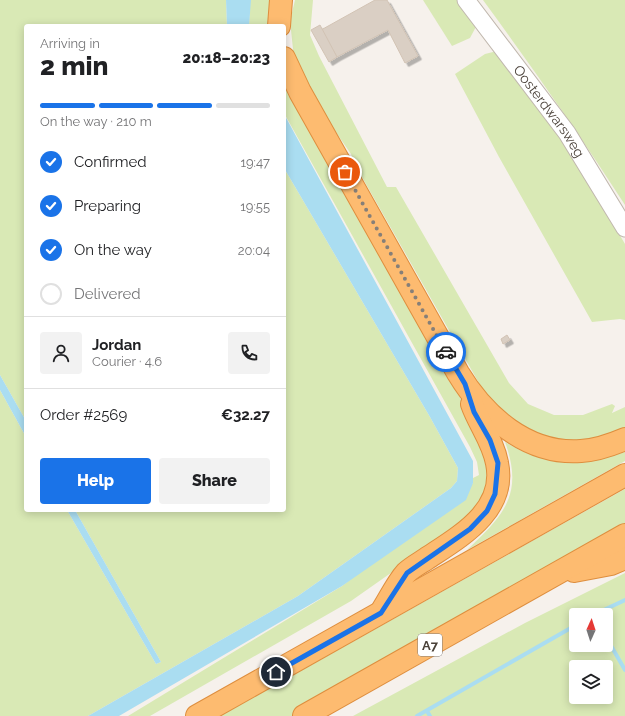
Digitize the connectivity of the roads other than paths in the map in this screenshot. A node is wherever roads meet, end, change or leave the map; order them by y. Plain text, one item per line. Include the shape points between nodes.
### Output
1 (281, 0) edge
2 (466, 0) edge
3 (279, 24) edge
4 (286, 62) edge
5 (625, 228) edge
6 (465, 384) junction
7 (625, 438) edge
8 (625, 476) edge
9 (625, 535) edge
10 (625, 558) edge
11 (555, 575) junction
12 (381, 613) junction
13 (197, 716) edge
14 (304, 716) edge

1 - 3 highway
2 - 5 street, Oosterdwarsweg via 567,133
4 - 6 highway via 300,92
6 - 7 highway via 492,417 526,441 562,451 581,452 604,447
6 - 12 highway via 474,412 490,440 498,463 495,494 487,511 470,529 407,573
8 - 12 highway
9 - 11 highway, A7
10 - 11 highway, A7 via 611,564
11 - 14 highway, A7
12 - 13 highway

